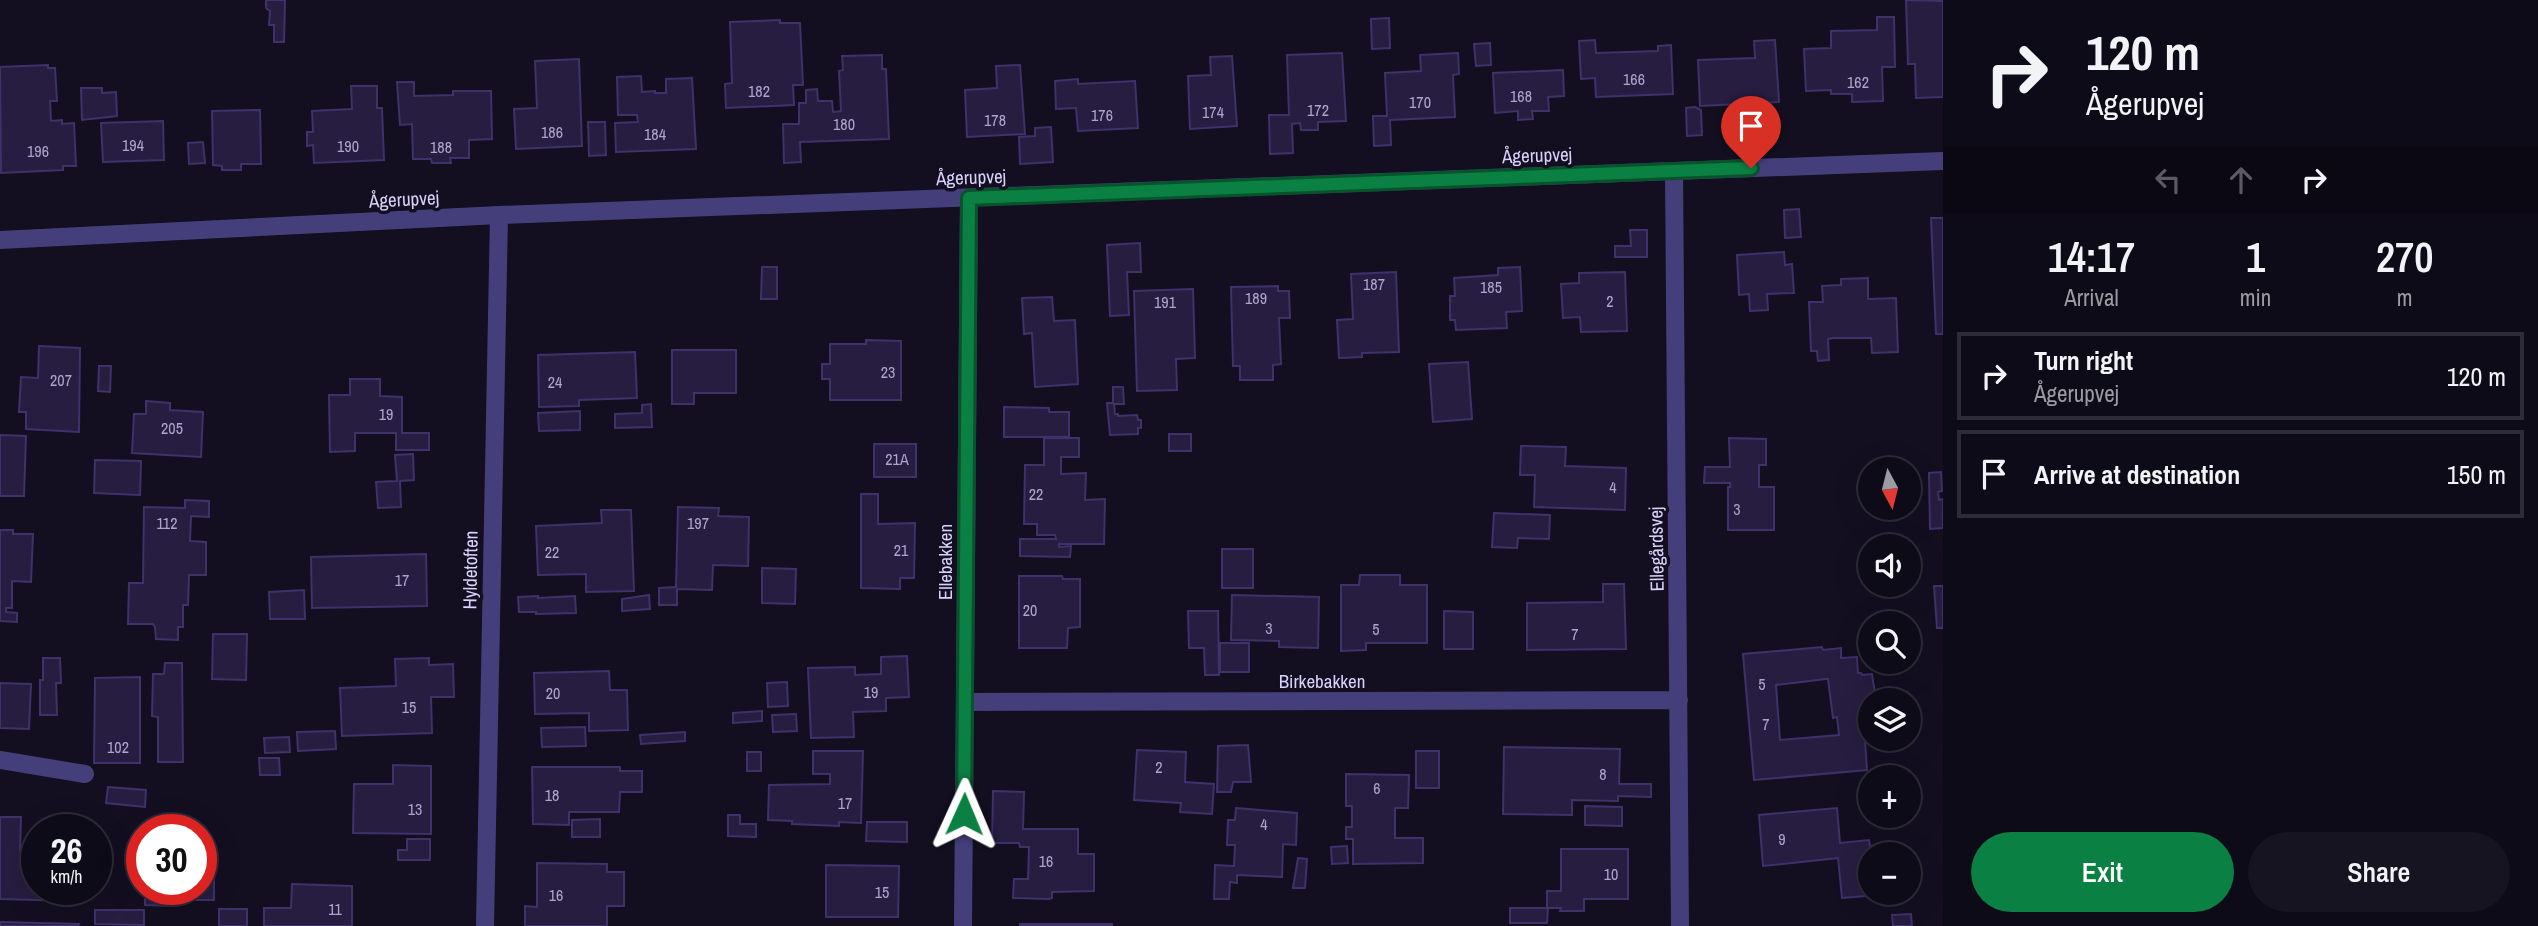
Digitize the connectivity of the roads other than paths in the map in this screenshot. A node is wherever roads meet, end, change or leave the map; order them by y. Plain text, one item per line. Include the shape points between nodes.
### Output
1 (1943, 161) edge
2 (1674, 171) junction
3 (969, 198) junction
4 (499, 215) junction
5 (0, 240) edge
6 (1679, 700) junction
7 (965, 702) junction
8 (0, 760) edge
9 (85, 774) dead end
10 (485, 926) edge
11 (963, 926) edge
12 (1680, 926) edge

1 - 2 street, Ågerupvej
2 - 3 street, Ågerupvej
2 - 6 street, Ellegårdsvej
3 - 4 street, Ågerupvej
3 - 7 street, Ellebakken
4 - 5 street, Ågerupvej
4 - 10 street, Hyldetoften
6 - 7 street, Birkebakken
6 - 12 street, Ellegårdsvej
7 - 11 street, Ellebakken
8 - 9 street

